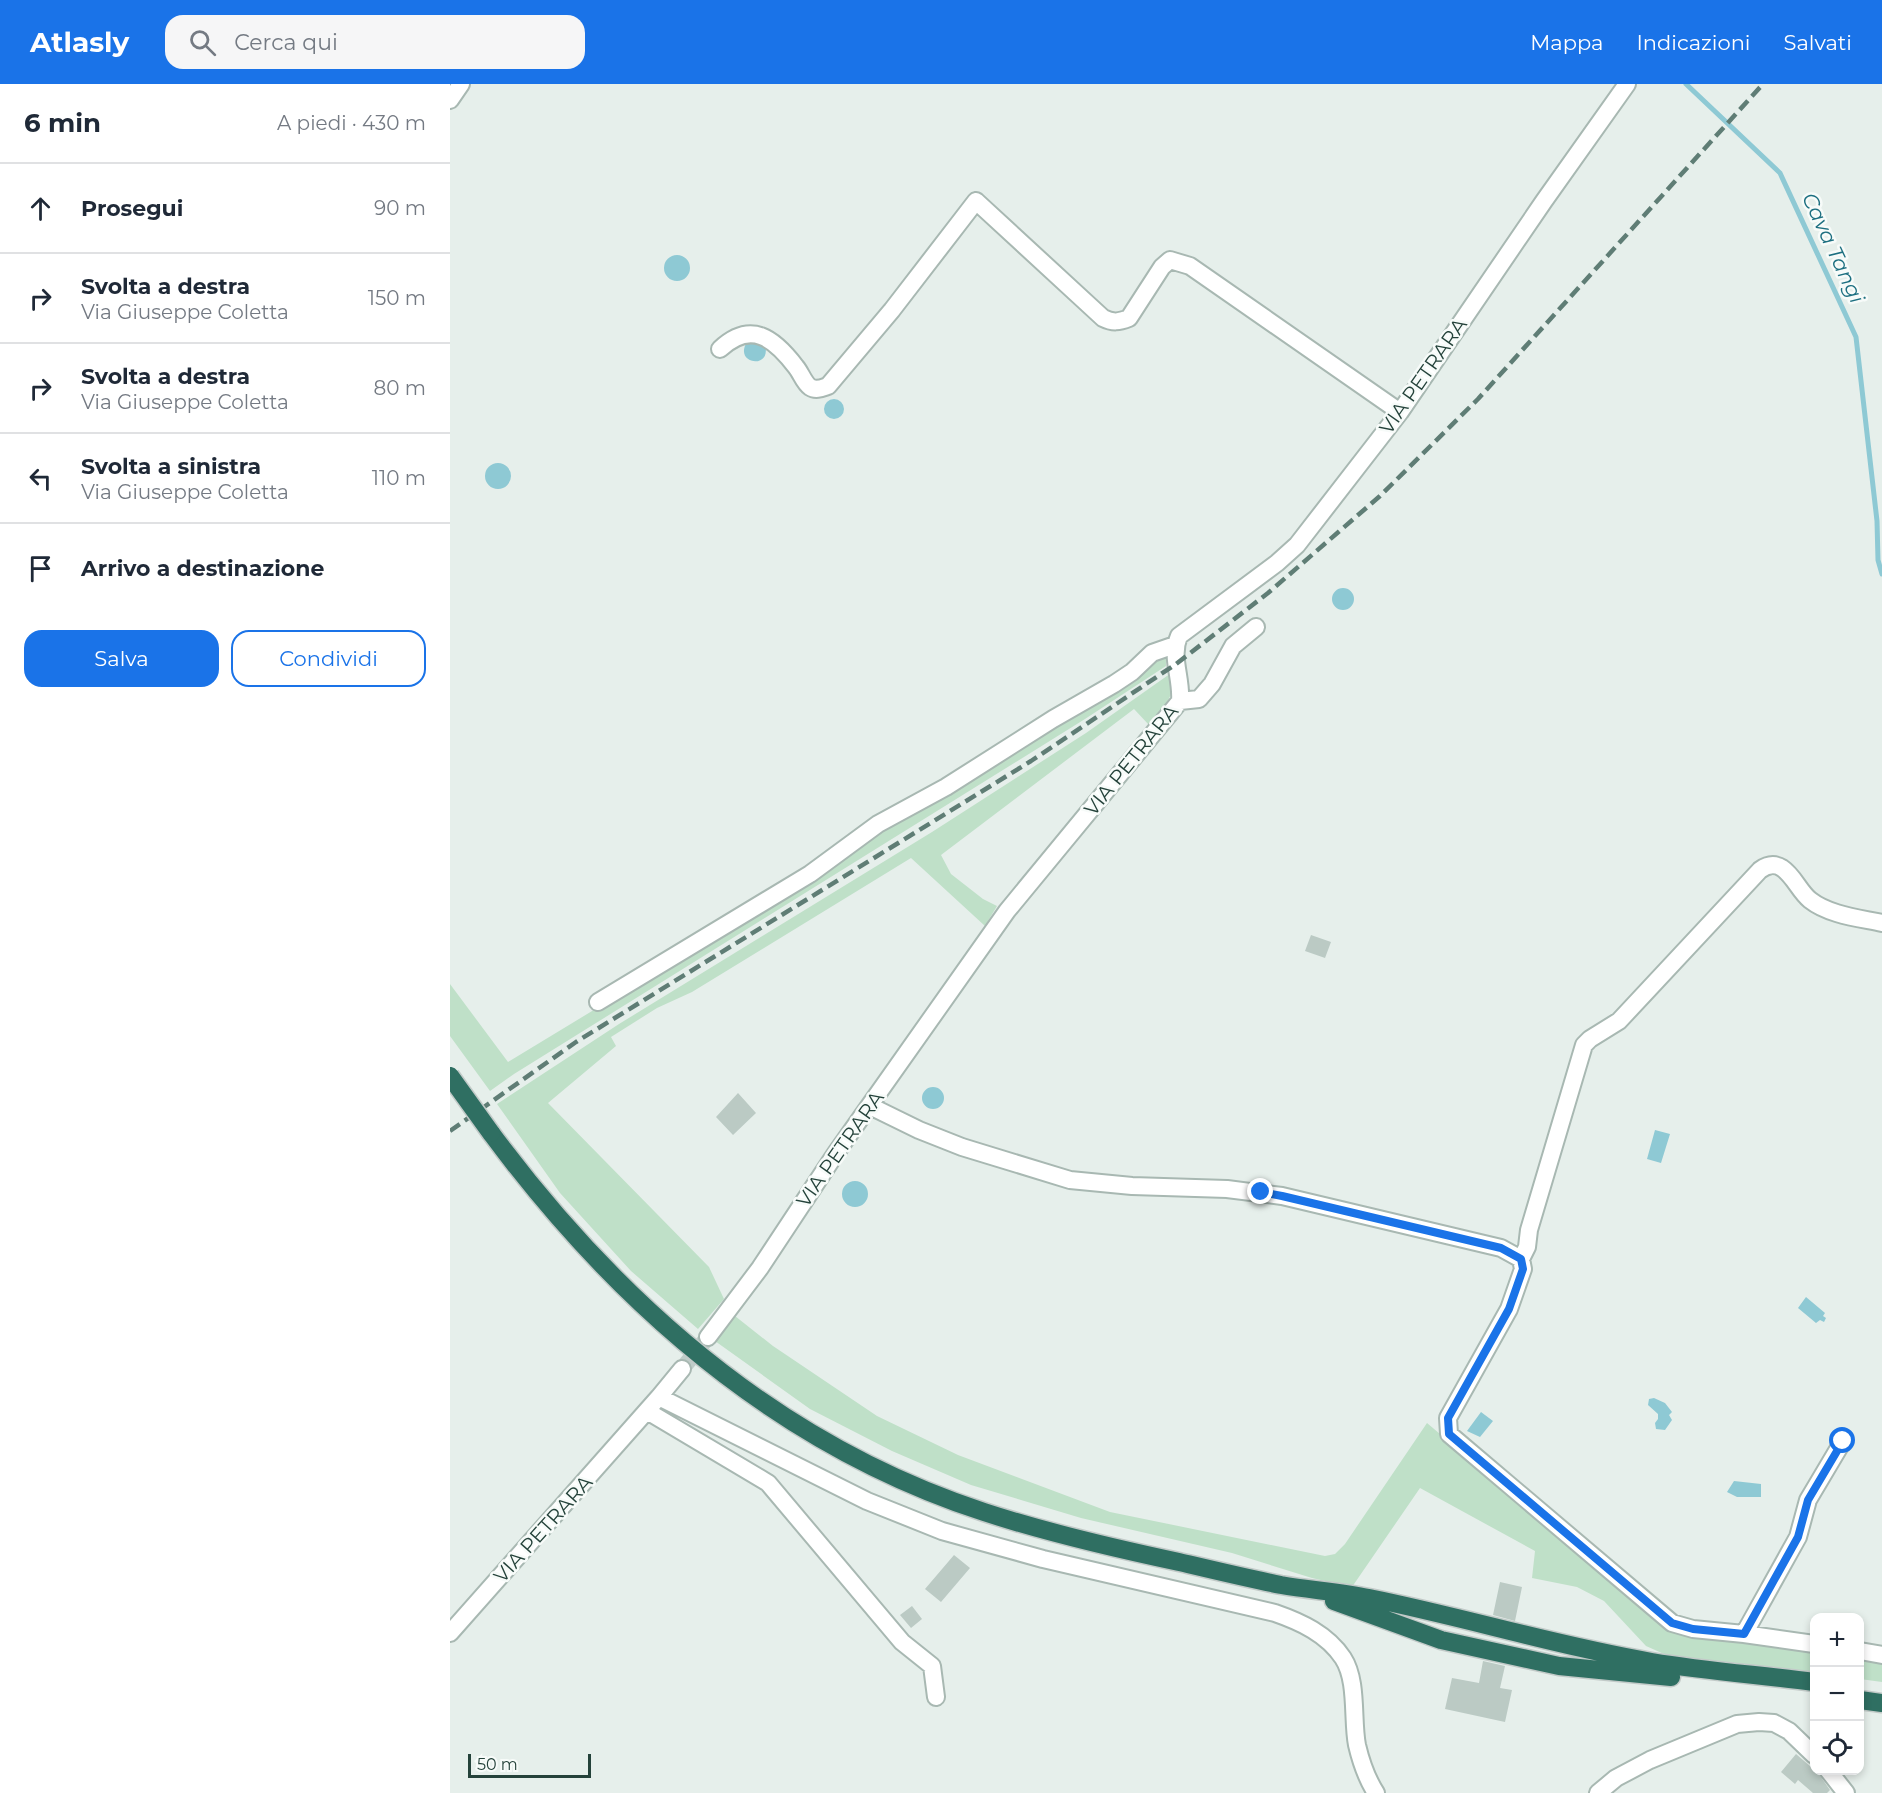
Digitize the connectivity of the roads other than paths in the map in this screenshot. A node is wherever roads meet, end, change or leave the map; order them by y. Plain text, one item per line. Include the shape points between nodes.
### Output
1 (462, 84) edge
2 (1627, 84) edge
3 (450, 99) edge
4 (720, 349) dead end
5 (1400, 412) junction
6 (1256, 627) dead end
7 (1175, 645) junction
8 (1180, 701) junction
9 (1882, 923) edge
10 (598, 1002) dead end
11 (450, 1076) edge
12 (870, 1106) junction
13 (1521, 1259) junction
14 (708, 1337) tunnel mouth
15 (682, 1369) tunnel mouth
16 (659, 1397) junction
17 (647, 1411) junction
18 (1843, 1441) dead end
19 (1281, 1585) junction
20 (450, 1633) edge
21 (1744, 1634) junction
22 (1810, 1643) edge
23 (1864, 1652) edge
24 (1882, 1655) edge
25 (1810, 1681) edge
26 (1864, 1688) edge
27 (1882, 1690) edge
28 (1810, 1694) edge
29 (936, 1697) dead end
30 (1864, 1701) edge
31 (1882, 1703) edge
32 (1810, 1750) edge
33 (1832, 1775) edge
34 (1376, 1793) edge
35 (1598, 1793) edge
36 (1846, 1793) edge

1 - 3 street
2 - 5 street, VIA PETRARA
4 - 5 street via 731,339 761,334 796,366 810,387 819,390 828,386 976,201 1110,322 1130,318 1162,267 1170,260 1179,261
5 - 7 street, VIA PETRARA via 1297,545 1179,636
6 - 8 street via 1233,646 1199,699
7 - 8 street, VIA PETRARA
7 - 10 street via 1152,653 1114,684 878,824 810,874
8 - 12 street, VIA PETRARA via 1007,911
9 - 13 street via 1811,901 1782,868 1775,865 1760,870 1619,1022 1584,1045
11 - 19 highway, bridge via 532,1189 647,1311 738,1385 821,1438 883,1471 983,1512 1053,1533
12 - 13 street via 962,1147 1070,1180 1282,1196 1501,1248
12 - 14 street, VIA PETRARA
13 - 21 street via 1523,1269 1509,1309 1448,1418 1449,1434 1672,1623
15 - 16 street, VIA PETRARA
16 - 17 street, VIA PETRARA
16 - 34 street via 867,1502 942,1531 1299,1621 1326,1639 1344,1659 1353,1696 1357,1744
17 - 20 street, VIA PETRARA
17 - 29 street via 768,1483 902,1642 932,1666
18 - 21 street via 1808,1500 1798,1537
19 - 25 highway via 1366,1597 1652,1662
19 - 28 highway via 1441,1640 1559,1666
21 - 22 street
23 - 24 street
26 - 27 highway
30 - 31 highway
32 - 35 street via 1774,1723 1737,1724 1650,1760 1616,1778
33 - 36 street

